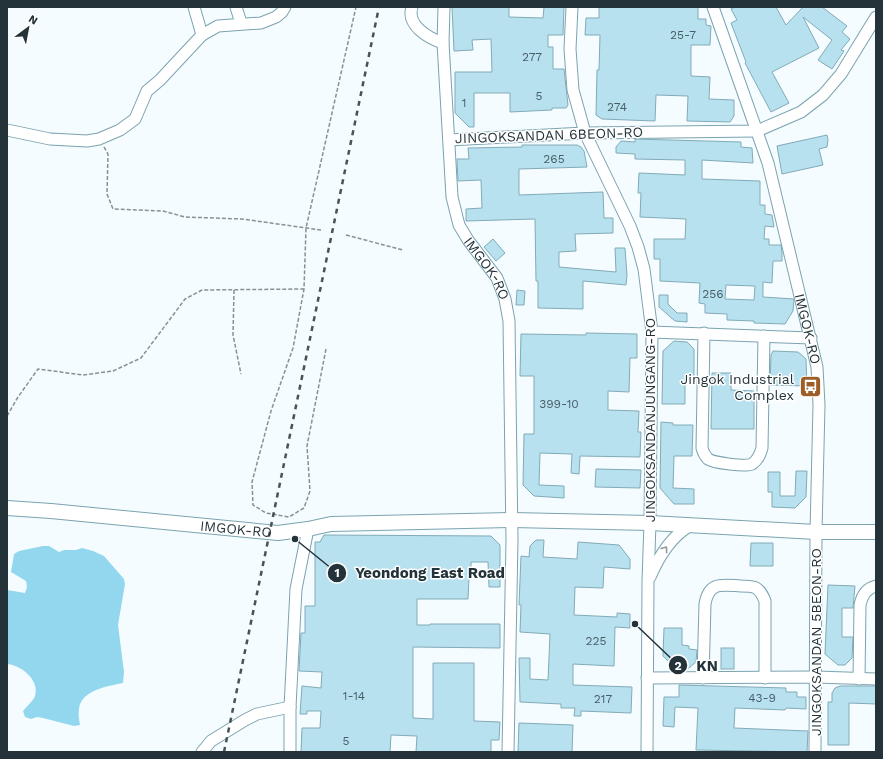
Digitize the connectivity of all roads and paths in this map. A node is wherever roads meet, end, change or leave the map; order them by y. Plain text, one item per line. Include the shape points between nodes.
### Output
1 (194, 7) edge
2 (236, 7) edge
3 (285, 7) edge
4 (356, 7) edge
5 (412, 7) edge
6 (444, 7) edge
7 (572, 7) edge
8 (713, 7) edge
9 (876, 17) edge
10 (240, 23) junction
11 (202, 35) junction
12 (443, 43) junction
13 (7, 130) edge
14 (757, 131) junction
15 (585, 133) junction
16 (99, 139) junction
17 (449, 140) junction
18 (306, 228) junction
19 (321, 230) dead end
20 (346, 235) dead end
21 (403, 250) dead end
22 (304, 289) junction
23 (234, 290) junction
24 (652, 332) junction
25 (704, 333) junction
26 (764, 336) junction
27 (811, 338) junction
28 (326, 349) dead end
29 (240, 374) dead end
30 (7, 416) edge
31 (7, 508) edge
32 (512, 520) junction
33 (650, 523) junction
34 (691, 525) junction
35 (308, 529) junction
36 (816, 532) junction
37 (876, 532) edge
38 (648, 581) junction
39 (876, 586) edge
40 (816, 677) junction
41 (647, 678) junction
42 (703, 678) junction
43 (765, 678) junction
44 (859, 679) junction
45 (876, 679) edge
46 (290, 707) junction
47 (202, 752) edge
48 (290, 752) edge
49 (508, 752) edge
50 (647, 752) edge
51 (816, 752) edge

1 - 11 street
2 - 10 street
3 - 10 street via 276,17 261,23
4 - 18 path
5 - 12 street via 412,20 419,29 432,40
6 - 12 street, JINGOKSANDAN 6BEON-RO
7 - 15 street, JINGOKSANDANJUNGANG-RO via 572,90
8 - 14 street
9 - 14 street, JINGOKSANDAN 6BEON-RO via 841,74 823,95 801,112
10 - 11 street via 218,26
11 - 16 street via 147,91 134,119 120,130
12 - 17 street, JINGOKSANDAN 6BEON-RO
13 - 16 street via 50,139
14 - 15 street, JINGOKSANDAN 6BEON-RO
14 - 27 street, IMGOK-RO via 768,163
15 - 17 street, JINGOKSANDAN 6BEON-RO
15 - 24 street, JINGOKSANDANJUNGANG-RO via 638,247 644,269
16 - 18 path via 108,154 107,194 113,209 163,212 185,218 242,219
17 - 32 street, IMGOK-RO via 452,197 459,225 497,278 505,298 509,321
18 - 19 path
18 - 22 path
20 - 21 path
22 - 23 path
22 - 28 path via 293,348 271,411 252,482 253,505 266,513 290,517 304,508 310,491 307,446
23 - 29 path via 233,335
23 - 30 path via 202,290 185,299 141,358 113,370 83,374 38,369
24 - 25 street
24 - 33 street, JINGOKSANDANJUNGANG-RO
25 - 26 street
25 - 26 street via 702,448 711,461 749,466 757,460 762,448
26 - 27 street
27 - 36 street, IMGOK-RO via 817,367 819,405
31 - 35 main road, IMGOK-RO via 51,510 278,533
32 - 33 main road, IMGOK-RO
32 - 35 main road, IMGOK-RO via 331,524
32 - 49 street
33 - 34 main road, IMGOK-RO
33 - 38 street, JINGOKSANDANJUNGANG-RO
34 - 36 main road, IMGOK-RO
38 -> 34 street via 663,550 680,532
35 - 46 street via 296,589
36 - 37 main road, IMGOK-RO
36 - 40 street, JINGOKSANDAN 5BEON-RO
38 - 41 street, JINGOKSANDANJUNGANG-RO
39 - 44 street via 868,589 860,605
40 - 43 street
40 - 44 street
40 - 51 street, JINGOKSANDAN 5BEON-RO
41 - 42 street
41 - 50 street, JINGOKSANDANJUNGANG-RO
42 - 43 street
42 - 43 street via 706,597 719,585 755,587 762,592 766,600
44 - 45 street
46 - 47 street via 257,714 245,720 211,741
46 - 48 street

